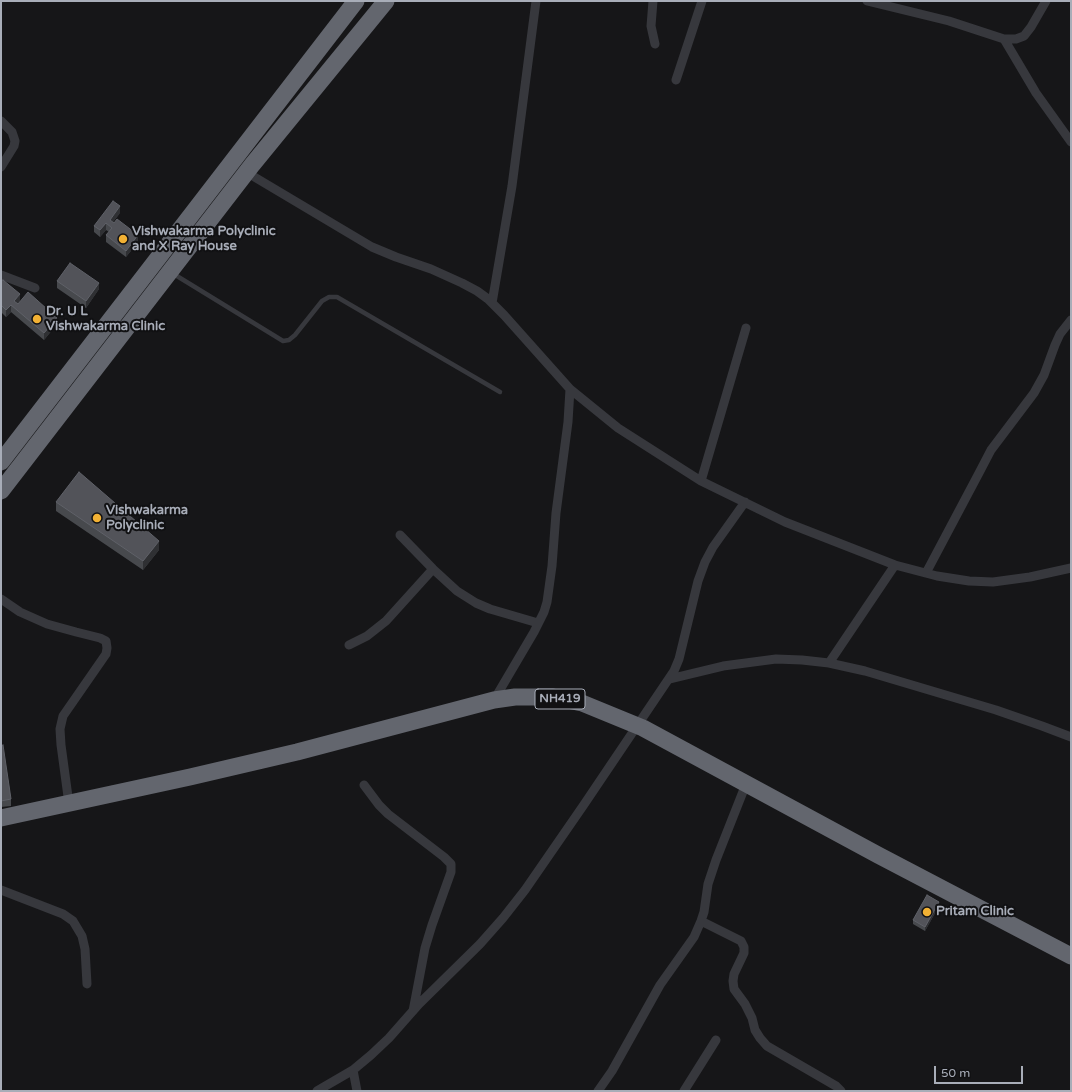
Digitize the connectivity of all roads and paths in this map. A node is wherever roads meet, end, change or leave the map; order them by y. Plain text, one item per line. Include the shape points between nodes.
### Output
1 (356, 1) edge
2 (386, 1) edge
3 (536, 1) edge
4 (653, 1) edge
5 (702, 1) edge
6 (866, 1) edge
7 (1046, 1) edge
8 (1004, 39) junction
9 (655, 44) dead end
10 (676, 80) dead end
11 (1, 121) edge
12 (1071, 142) edge
13 (1, 167) edge
14 (246, 172) junction
15 (170, 272) junction
16 (1, 275) edge
17 (35, 288) dead end
18 (492, 304) junction
19 (1071, 320) edge
20 (746, 328) dead end
21 (570, 389) junction
22 (500, 392) dead end
23 (1, 462) edge
24 (701, 481) junction
25 (1, 491) edge
26 (745, 502) junction
27 (400, 535) dead end
28 (895, 565) junction
29 (1071, 568) edge
30 (433, 569) junction
31 (926, 573) junction
32 (1, 599) edge
33 (538, 623) junction
34 (349, 645) dead end
35 (829, 663) junction
36 (669, 679) junction
37 (494, 700) junction
38 (638, 726) junction
39 (1071, 737) edge
40 (746, 784) junction
41 (364, 785) dead end
42 (69, 804) junction
43 (1, 818) edge
44 (1, 890) edge
45 (701, 922) junction
46 (1071, 956) edge
47 (87, 984) dead end
48 (413, 1011) junction
49 (716, 1040) dead end
50 (353, 1070) junction
51 (317, 1091) edge
52 (357, 1091) edge
53 (598, 1091) edge
54 (684, 1091) edge
55 (841, 1091) edge

1 - 23 highway
2 - 14 highway
3 - 18 street via 512,186
4 - 9 street via 651,26
5 - 10 street
6 - 8 street via 950,21
7 - 8 street via 1024,36
8 - 12 street via 1036,93
11 - 13 street via 12,132 15,141
14 - 15 highway
14 - 18 street via 372,247 462,283 477,291
15 - 22 lane via 283,341 295,335 322,301 329,297 337,297
15 - 25 highway
16 - 17 street
18 - 21 street
19 - 31 street via 1060,334 1034,393 990,450
20 - 24 street
21 - 24 street via 618,428
21 - 33 street via 549,590 544,612
24 - 26 street
26 - 28 street via 785,522
26 - 36 street via 705,562 679,659
27 - 30 street
28 - 31 street
28 - 35 street
29 - 31 street via 993,582 969,581
30 - 33 street via 457,591 476,603
30 - 34 street via 386,621 367,636
32 - 42 street via 20,612 47,624 106,641 106,654 63,716 60,729
33 - 37 street
35 - 36 street via 776,660 723,666
35 - 39 street via 996,710
36 - 38 street
37 - 38 highway, NH419 via 553,697 582,703
37 - 42 highway, NH419 via 297,752
38 - 40 highway, NH419
38 - 48 street via 543,865 503,918
40 - 45 street via 708,884
40 - 46 highway, NH419
41 - 48 street via 388,814 451,864 451,872 425,948
42 - 43 highway, NH419
44 - 47 street via 73,920 82,936 85,949
45 - 53 street via 694,937 660,985
45 - 55 street via 741,941 744,953 734,974 734,989 745,1004 760,1038 767,1046
48 - 50 street via 385,1042
49 - 54 street
50 - 51 street
50 - 52 street

